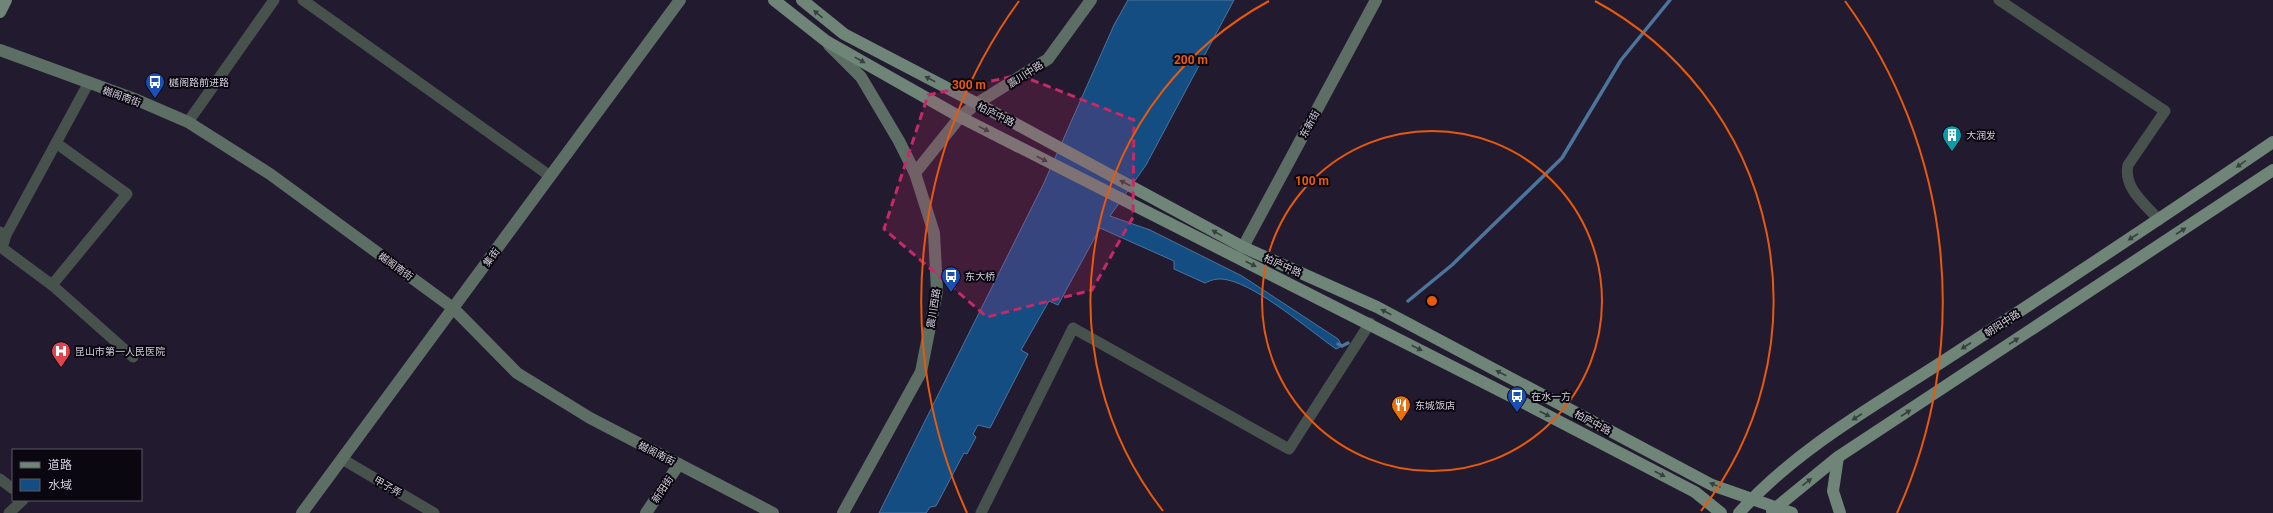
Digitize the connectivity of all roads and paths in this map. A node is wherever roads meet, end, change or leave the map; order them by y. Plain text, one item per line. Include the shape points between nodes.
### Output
1 (6, 0) edge
2 (274, 0) edge
3 (302, 0) edge
4 (680, 0) edge
5 (774, 0) edge
6 (802, 0) edge
7 (1091, 0) edge
8 (1376, 0) edge
9 (1999, 0) edge
10 (0, 12) edge
11 (826, 41) junction
12 (0, 50) edge
13 (88, 84) junction
14 (976, 104) junction
15 (960, 118) junction
16 (188, 122) junction
17 (2273, 142) edge
18 (56, 143) junction
19 (2273, 170) edge
20 (915, 172) junction
21 (550, 176) junction
22 (2159, 220) junction
23 (3, 234) edge
24 (1243, 247) junction
25 (52, 285) junction
26 (453, 308) junction
27 (1370, 324) junction
28 (133, 357) dead end
29 (1838, 457) junction
30 (342, 459) junction
31 (679, 464) junction
32 (0, 479) edge
33 (12, 488) edge
34 (1752, 499) junction
35 (22, 501) edge
36 (1773, 510) edge
37 (9, 513) edge
38 (302, 513) edge
39 (434, 513) edge
40 (646, 513) edge
41 (773, 513) edge
42 (843, 513) edge
43 (981, 513) edge
44 (1721, 513) edge
45 (1739, 513) edge
46 (1792, 513) edge
47 (1840, 513) edge

1 - 10 main road
2 - 16 street
3 - 21 street
4 - 21 street, 集街
5 - 11 main road, 柏庐中路
14 -> 6 main road, 柏庐中路 via 844,34
7 - 14 street, 震川中路 via 1048,59
8 - 24 street, 东新街
9 - 22 street via 2165,111 2128,165 2126,174 2128,185
11 -> 15 main road, 柏庐中路
11 - 20 street, 震川西路 via 861,78
12 - 13 street, 樾阁南街
13 - 16 street, 樾阁南街 via 137,100
13 - 18 street
14 - 15 street, 震川中路
24 -> 14 main road, 柏庐中路
15 - 20 street, 震川中路
15 -> 27 main road, 柏庐中路
16 - 26 street, 樾阁南街 via 270,174
17 -> 22 main road, 朝阳中路
18 - 23 street
18 - 25 street via 127,194
29 -> 19 main road
20 - 42 street, 震川西路 via 934,232 937,290 921,372
21 - 26 street, 集街
22 -> 34 main road, 朝阳中路 via 1805,452
23 - 25 street via 2,248
34 -> 24 main road, 柏庐中路 via 1712,485 1377,307
25 - 28 street
26 - 30 street, 集街
26 - 31 street, 樾阁南街 via 517,373 590,418
27 - 43 street via 1289,449 1073,328
27 -> 44 main road, 柏庐中路 via 1695,492
36 -> 29 main road
29 - 47 main road via 1833,491
30 - 38 street, 集街
30 - 39 street, 甲子弄
31 - 40 street, 新阳街
31 - 41 street, 樾阁南街
32 - 33 street
34 - 36 main road, 柏庐中路
34 - 45 main road, 朝阳中路
35 - 37 street
36 - 46 main road, 柏庐中路

